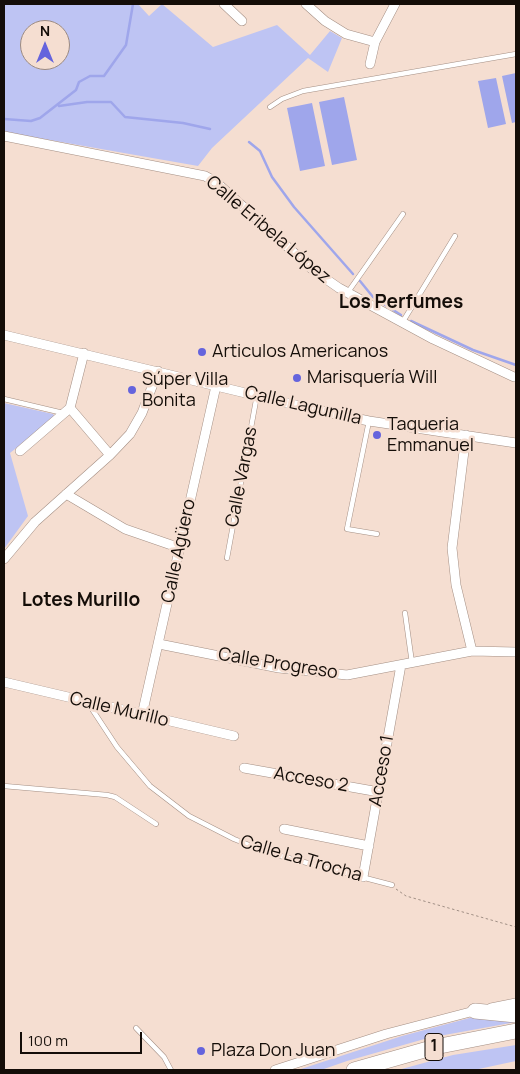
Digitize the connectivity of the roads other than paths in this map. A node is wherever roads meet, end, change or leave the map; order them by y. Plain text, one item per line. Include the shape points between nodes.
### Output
1 (224, 4) edge
2 (306, 4) edge
3 (395, 4) edge
4 (242, 21) dead end
5 (375, 42) junction
6 (516, 54) edge
7 (370, 64) dead end
8 (270, 107) dead end
9 (4, 136) edge
10 (403, 214) dead end
11 (455, 236) dead end
12 (348, 292) junction
13 (402, 323) junction
14 (4, 335) edge
15 (84, 353) junction
16 (158, 371) junction
17 (514, 377) dead end
18 (216, 386) junction
19 (257, 395) junction
20 (4, 399) edge
21 (67, 410) junction
22 (370, 421) junction
23 (466, 435) junction
24 (516, 443) edge
25 (20, 450) dead end
26 (110, 455) junction
27 (66, 494) junction
28 (377, 534) dead end
29 (180, 548) junction
30 (226, 558) dead end
31 (4, 559) edge
32 (405, 613) dead end
33 (159, 644) junction
34 (472, 651) junction
35 (516, 652) edge
36 (412, 662) junction
37 (401, 665) junction
38 (4, 682) edge
39 (88, 703) junction
40 (142, 715) junction
41 (234, 736) dead end
42 (244, 768) dead end
43 (4, 786) edge
44 (378, 792) junction
45 (156, 824) dead end
46 (284, 829) dead end
47 (369, 846) junction
48 (363, 877) junction
49 (392, 885) road end
50 (516, 1003) edge
51 (475, 1011) junction
52 (516, 1015) edge
53 (136, 1028) dead end
54 (516, 1031) edge
55 (171, 1070) edge
56 (275, 1070) edge
57 (354, 1070) edge

1 - 4 street
2 - 5 street via 346,34
3 - 5 street
5 - 7 street
6 - 8 lane via 303,91
9 - 12 street, Calle Eribela López via 205,176 216,182 314,270
10 - 12 lane
11 - 13 lane
12 - 13 street, Calle Eribela López
13 - 17 street, Calle Eribela López
14 - 15 street, Calle Lagunilla
15 - 16 street, Calle Lagunilla
15 - 21 street
16 - 18 street, Calle Lagunilla
16 - 26 street via 142,413 130,434
18 - 19 street, Calle Lagunilla
18 - 29 street, Calle Agüero
19 - 22 street, Calle Lagunilla
19 - 30 lane, Calle Vargas
20 - 21 lane
21 - 25 street
21 - 26 street
22 - 23 street, Calle Lagunilla
22 - 28 lane via 347,529
23 - 24 street, Calle Lagunilla
23 - 34 street via 452,548 456,586
26 - 27 street
27 - 29 street via 126,529
27 - 31 street via 35,522
29 - 33 street, Calle Agüero
32 - 36 lane
33 - 37 street, Calle Progreso via 313,672 347,674
33 - 40 street, Calle Agüero
34 - 35 street, Calle Progreso
34 - 36 street, Calle Progreso
36 - 37 street, Calle Progreso
37 - 44 street, Acceso 1
38 - 39 street, Calle Murillo
39 - 40 street, Calle Murillo
39 - 48 lane, Calle La Trocha via 117,747 150,786 189,816 269,853
40 - 41 street, Calle Murillo
42 - 44 street, Acceso 2
43 - 45 lane via 107,794
44 - 47 street, Acceso 1
46 - 47 street
47 - 48 street, Acceso 1
48 - 49 lane, Calle La Trocha
50 - 51 street
51 - 52 highway
51 - 56 street via 386,1034
53 - 55 lane via 164,1057
54 - 57 highway, 1 via 435,1047

